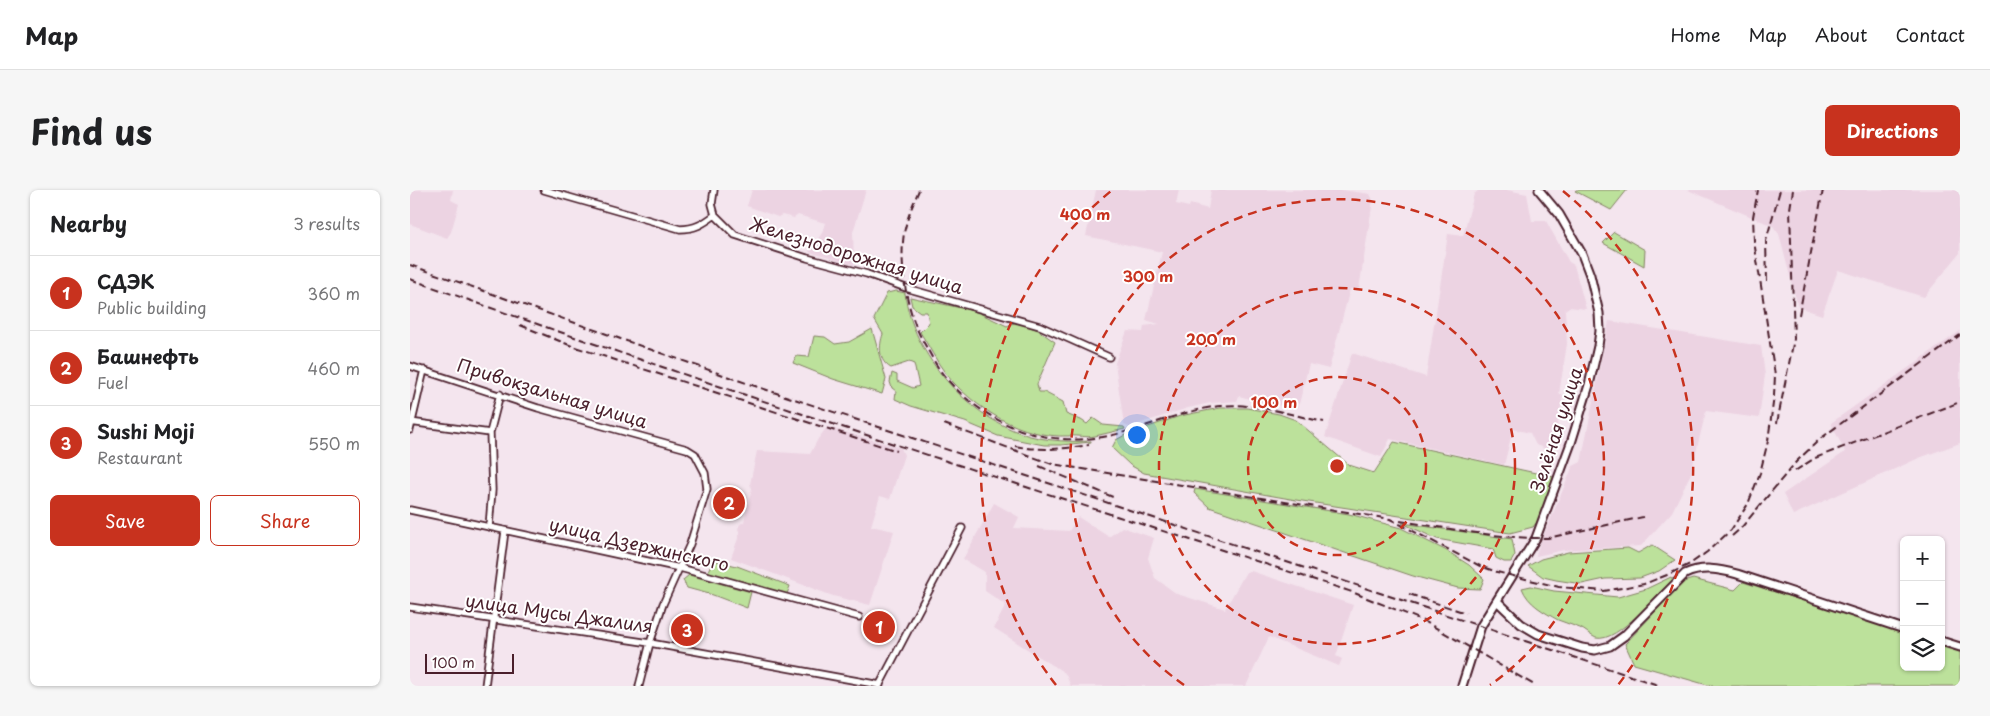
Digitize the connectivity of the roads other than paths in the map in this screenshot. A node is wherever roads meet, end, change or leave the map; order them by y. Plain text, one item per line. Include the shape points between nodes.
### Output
1 (544, 190) edge
2 (714, 190) edge
3 (1539, 190) edge
4 (715, 215) junction
5 (1109, 357) dead end
6 (410, 366) edge
7 (424, 370) junction
8 (500, 394) junction
9 (410, 422) edge
10 (410, 430) edge
11 (490, 433) junction
12 (410, 510) edge
13 (489, 527) junction
14 (962, 528) dead end
15 (505, 531) junction
16 (680, 568) junction
17 (1498, 601) junction
18 (410, 607) edge
19 (860, 617) dead end
20 (494, 620) junction
21 (1900, 627) edge
22 (650, 642) junction
23 (1945, 642) edge
24 (1960, 647) edge
25 (880, 685) edge
26 (485, 686) edge
27 (639, 686) edge
28 (1462, 686) edge

1 - 4 street via 680,229 691,229
2 - 4 street via 712,204
3 - 17 street, Зелёная улица via 1559,214 1582,254 1596,295 1600,331 1589,385 1550,502 1536,538
4 - 5 street, Железнодорожная улица via 735,235 1040,326
6 - 7 street, Привокзальная улица
7 - 8 street, Привокзальная улица
7 - 9 street
8 - 11 street
8 - 16 street, Привокзальная улица via 696,454 708,489
9 - 10 street
9 - 11 street
11 - 13 street via 492,490
12 - 13 street, улица Дзержинского
13 - 15 street, улица Дзержинского
14 - 25 street
15 - 16 street, улица Дзержинского
15 - 20 street
16 - 19 street, улица Дзержинского
16 - 22 street
17 - 21 street via 1521,624 1538,634 1595,650 1610,646 1624,636 1685,574 1709,569 1737,574
17 - 28 street, Зелёная улица via 1481,626
18 - 20 street, улица Мусы Джалиля
20 - 22 street, улица Мусы Джалиля
20 - 26 street
22 - 25 street, улица Мусы Джалиля
22 - 27 street
23 - 24 street

